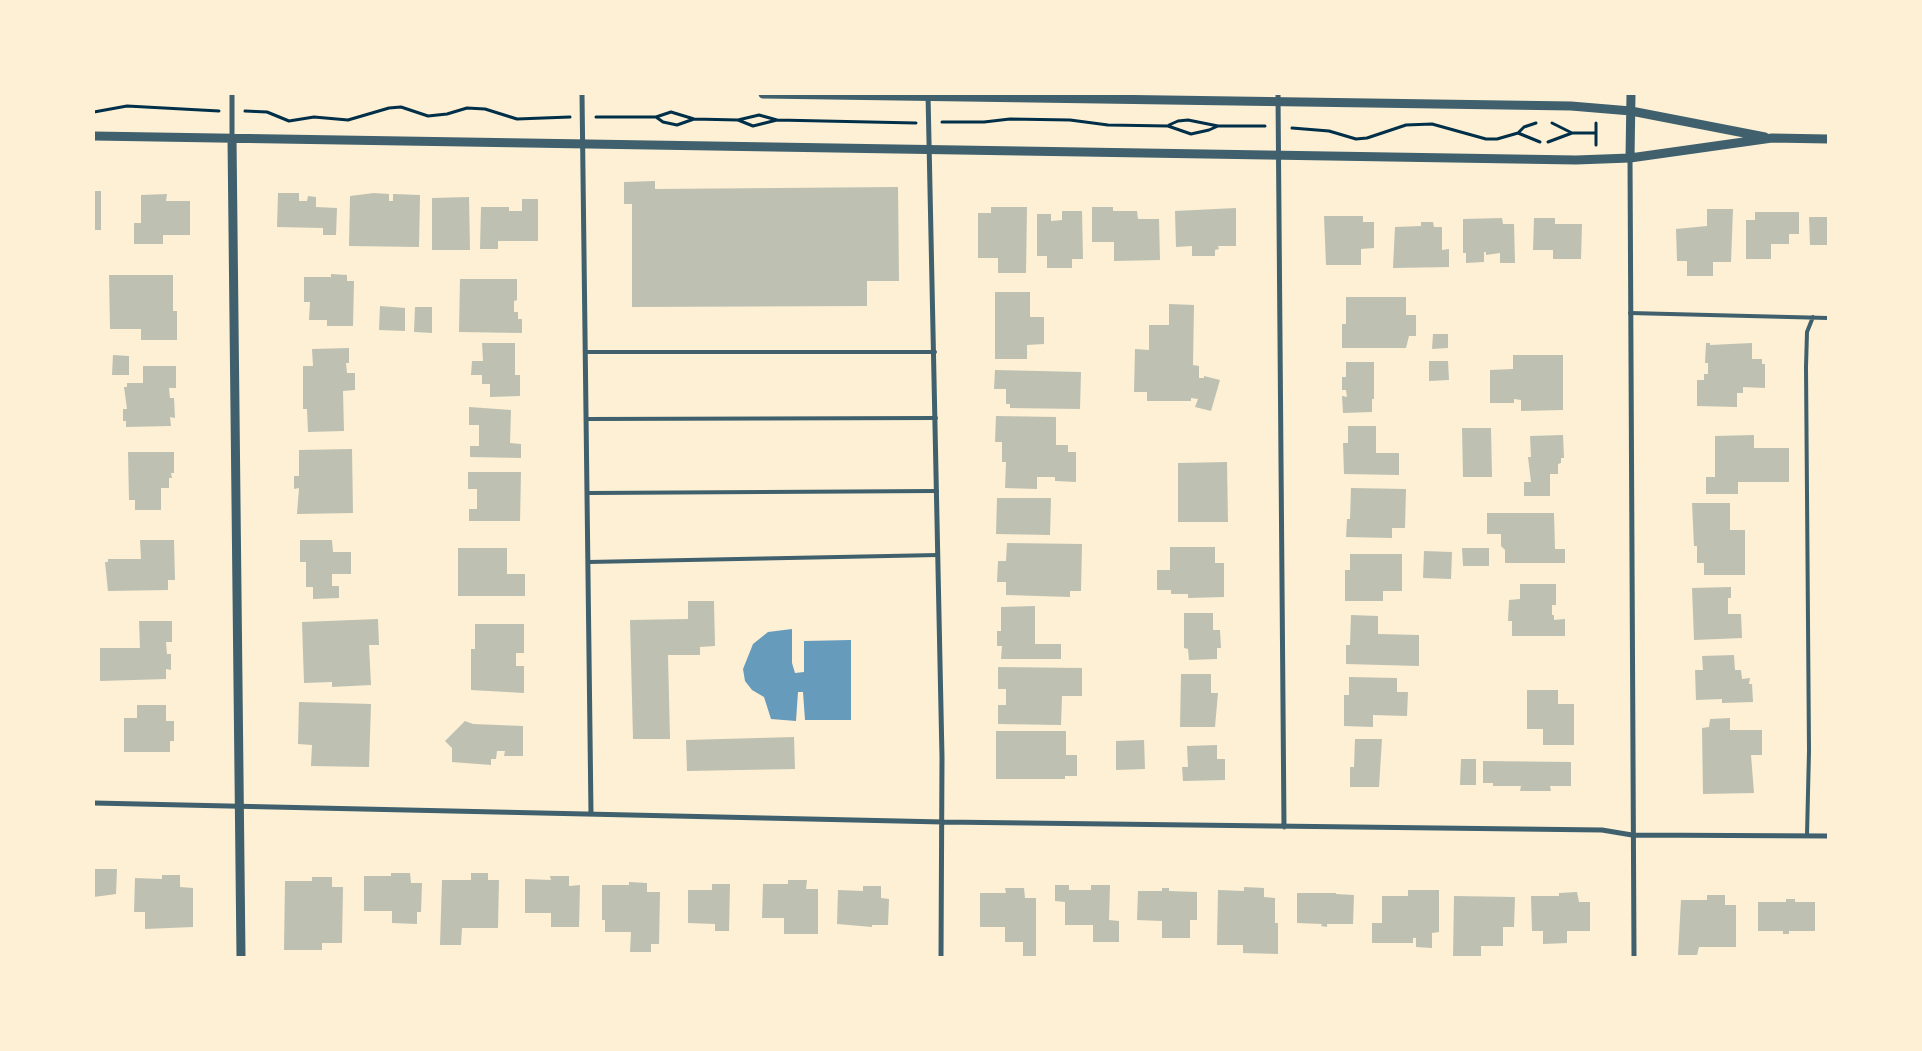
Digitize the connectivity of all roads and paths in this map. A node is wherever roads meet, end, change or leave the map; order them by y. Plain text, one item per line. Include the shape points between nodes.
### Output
1 (232, 94) edge
2 (582, 94) edge
3 (763, 94) edge
4 (1631, 94) edge
5 (928, 95) edge
6 (1278, 98) edge
7 (251, 111) dead end
8 (1631, 111) junction
9 (94, 112) edge
10 (214, 112) dead end
11 (601, 116) dead end
12 (568, 117) dead end
13 (656, 117) junction
14 (694, 119) junction
15 (1596, 119) dead end
16 (738, 120) junction
17 (777, 120) junction
18 (952, 122) dead end
19 (1540, 122) dead end
20 (914, 123) dead end
21 (1548, 123) dead end
22 (1168, 126) junction
23 (1218, 126) junction
24 (1264, 126) dead end
25 (1295, 128) dead end
26 (1518, 133) junction
27 (1572, 133) junction
28 (1596, 133) junction
29 (94, 136) edge
30 (232, 138) junction
31 (1772, 138) junction
32 (1828, 139) edge
33 (582, 144) junction
34 (1596, 145) dead end
35 (929, 148) junction
36 (1279, 154) junction
37 (1630, 158) junction
38 (1630, 313) junction
39 (1813, 317) junction
40 (1828, 318) edge
41 (586, 352) junction
42 (935, 352) junction
43 (936, 418) junction
44 (587, 419) junction
45 (937, 491) junction
46 (588, 493) junction
47 (938, 555) junction
48 (588, 562) junction
49 (94, 803) edge
50 (240, 806) junction
51 (591, 814) junction
52 (943, 822) junction
53 (1284, 827) junction
54 (1632, 835) junction
55 (1807, 836) junction
56 (1828, 836) edge
57 (241, 957) edge
58 (941, 957) edge
59 (1634, 957) edge

1 - 30 street
2 - 33 street
3 - 5 street
4 - 8 street
5 - 6 street
5 - 35 street
6 - 8 street via 1571,106
6 - 36 street
7 - 12 path via 267,112 289,121 314,117 348,120 401,107 428,116 467,108 485,109 517,119
8 - 31 street
8 - 37 street
9 - 10 path via 128,106
11 - 13 path
13 - 14 path via 671,112
13 - 14 path via 677,125
14 - 16 path
15 - 28 path
16 - 17 path via 759,114
16 - 17 path via 753,126
17 - 20 path
18 - 22 path via 1036,119
19 - 26 path via 1524,127
21 - 27 path
22 - 23 path via 1188,120
22 - 23 path via 1191,134
23 - 24 path
25 - 26 path via 1329,131 1356,139 1421,124 1445,126 1486,139
26 - 27 path via 1532,140 1548,142
27 - 28 path
28 - 34 path
29 - 30 street
30 - 33 street
30 - 50 street
31 - 32 street
31 - 37 street
33 - 35 street
33 - 41 street
35 - 36 street
35 - 42 street
36 - 37 street via 1576,160
36 - 53 street
37 - 38 street
38 - 39 lane
38 - 54 street
39 - 40 lane
39 - 55 lane via 1807,332 1806,367
41 - 42 lane
41 - 44 street
42 - 43 street
43 - 44 lane
43 - 45 street
44 - 46 street
45 - 46 lane
45 - 47 street
46 - 48 street
47 - 48 lane
47 - 52 street
48 - 51 street
49 - 50 street
50 - 51 street
50 - 57 street
51 - 52 street
52 - 53 street
52 - 58 street
53 - 54 street via 1602,830
54 - 55 street
54 - 59 street
55 - 56 street

